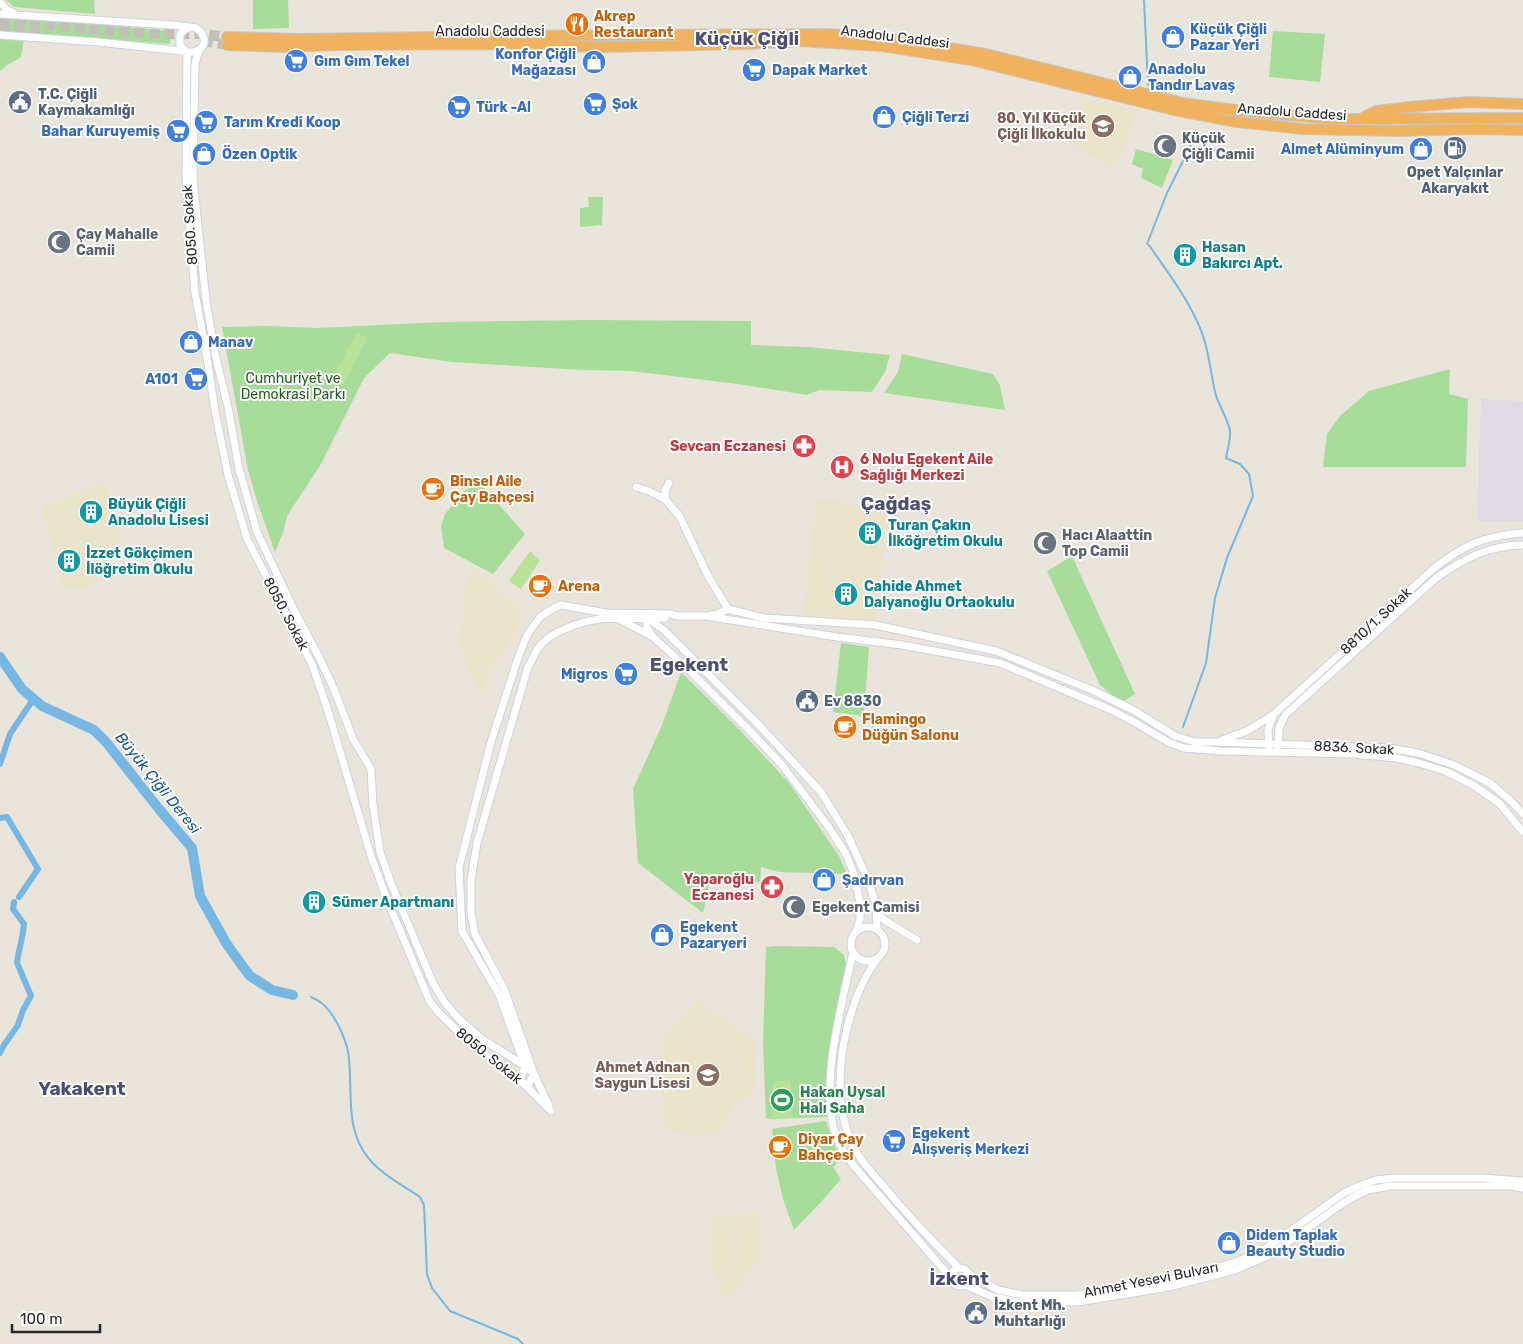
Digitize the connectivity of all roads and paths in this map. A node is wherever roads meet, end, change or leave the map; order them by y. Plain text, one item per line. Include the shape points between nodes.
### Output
1 (0, 2) edge
2 (0, 14) edge
3 (19, 15) junction
4 (192, 27) junction
5 (0, 34) edge
6 (198, 50) junction
7 (187, 52) junction
8 (1523, 104) edge
9 (1523, 118) edge
10 (1361, 119) junction
11 (1523, 130) edge
12 (669, 483) dead end
13 (636, 487) dead end
14 (666, 500) junction
15 (1523, 533) edge
16 (1523, 544) edge
17 (728, 609) junction
18 (677, 616) junction
19 (706, 616) junction
20 (648, 617) junction
21 (619, 618) junction
22 (664, 630) junction
23 (653, 637) junction
24 (1273, 715) junction
25 (1215, 742) junction
26 (1269, 748) junction
27 (1278, 748) junction
28 (1523, 814) edge
29 (1523, 832) edge
30 (877, 914) junction
31 (877, 929) junction
32 (856, 931) junction
33 (916, 940) dead end
34 (853, 952) junction
35 (878, 958) junction
36 (525, 1066) junction
37 (534, 1074) junction
38 (520, 1080) junction
39 (830, 1082) junction
40 (840, 1082) junction
41 (527, 1087) junction
42 (1523, 1181) edge
43 (1523, 1188) edge
44 (959, 1268) junction
45 (969, 1274) junction
46 (951, 1278) junction
47 (1169, 1283) junction
48 (965, 1285) junction

1 - 3 street via 7,10
2 - 3 street
3 - 4 street
4 - 6 street via 204,36 204,44
4 - 7 street via 182,32 179,39
5 - 7 street
6 - 7 street
6 - 36 street, 8050. Sokak via 195,64 194,179 206,300 239,469 256,532 323,666 353,739 371,769 380,852 433,983 459,1019 482,1039
7 - 38 street, 8050. Sokak via 186,178 195,293 228,475 247,540 312,664 371,856 430,1002 471,1044
8 - 10 highway via 1469,102 1394,108 1376,111
9 - 10 highway, Anadolu Caddesi
10 - 11 highway, Anadolu Caddesi via 1242,111 1183,102 986,54 880,37 823,34 227,41 288,47 603,46 799,41 882,46 970,60 1237,122 1304,129 1400,132
12 - 14 street via 665,490
13 - 14 street
14 - 17 street via 680,517
15 - 24 street, 8810/1. Sokak via 1473,542 1448,557
16 - 27 street, 8810/1. Sokak via 1489,548 1436,578 1285,716 1279,728
17 - 19 street
17 - 25 street, 8836. Sokak via 764,618 875,625 996,651 1092,690 1175,736 1195,742
18 - 19 street
18 - 20 street
18 - 22 street via 665,622
19 - 26 street via 1000,663 1109,710 1184,748 1222,751
20 - 21 street
20 - 22 street
20 - 23 street via 647,628
20 - 36 street via 560,605 540,617 527,635 518,658 489,751 459,868 462,931 499,994
21 - 23 street
21 - 37 street via 578,622 553,634 538,647 528,668 477,843 471,880 471,914 475,934 505,991
22 - 30 street via 821,792 848,836 869,882
23 - 32 street via 782,765 828,826 854,874 860,903
24 - 25 street, 8810/1. Sokak via 1248,731
24 - 26 street via 1268,730
25 - 26 street, 8836. Sokak
26 - 27 street, 8836. Sokak
27 - 28 street, 8836. Sokak via 1388,748 1418,754 1454,765 1490,783
27 - 29 street via 1397,758 1445,771 1473,785 1499,804
30 - 31 street
30 - 33 street
31 - 32 street via 866,927
31 - 35 street via 885,943
32 - 34 street via 851,941
34 - 35 street via 861,960
34 - 39 street via 835,1038
35 - 40 street via 864,978 848,1022
36 - 37 street, 8050. Sokak
36 - 38 street
37 - 41 street
37 - 41 street, 8050. Sokak via 551,1111
38 - 41 street, 8050. Sokak
39 - 40 street
39 - 46 street via 835,1133 842,1149
40 - 44 street via 846,1126 860,1159
42 - 47 street, Ahmet Yesevi Bulvarı via 1393,1178 1361,1184 1262,1251
43 - 47 street via 1390,1186 1368,1190 1339,1206 1270,1255 1234,1270
44 - 45 street
44 - 46 street via 952,1272
45 - 47 street, Ahmet Yesevi Bulvarı via 998,1290 1023,1295 1076,1295
45 - 48 street
46 - 48 street via 957,1286
47 - 48 street via 1078,1302 1019,1302 993,1297

